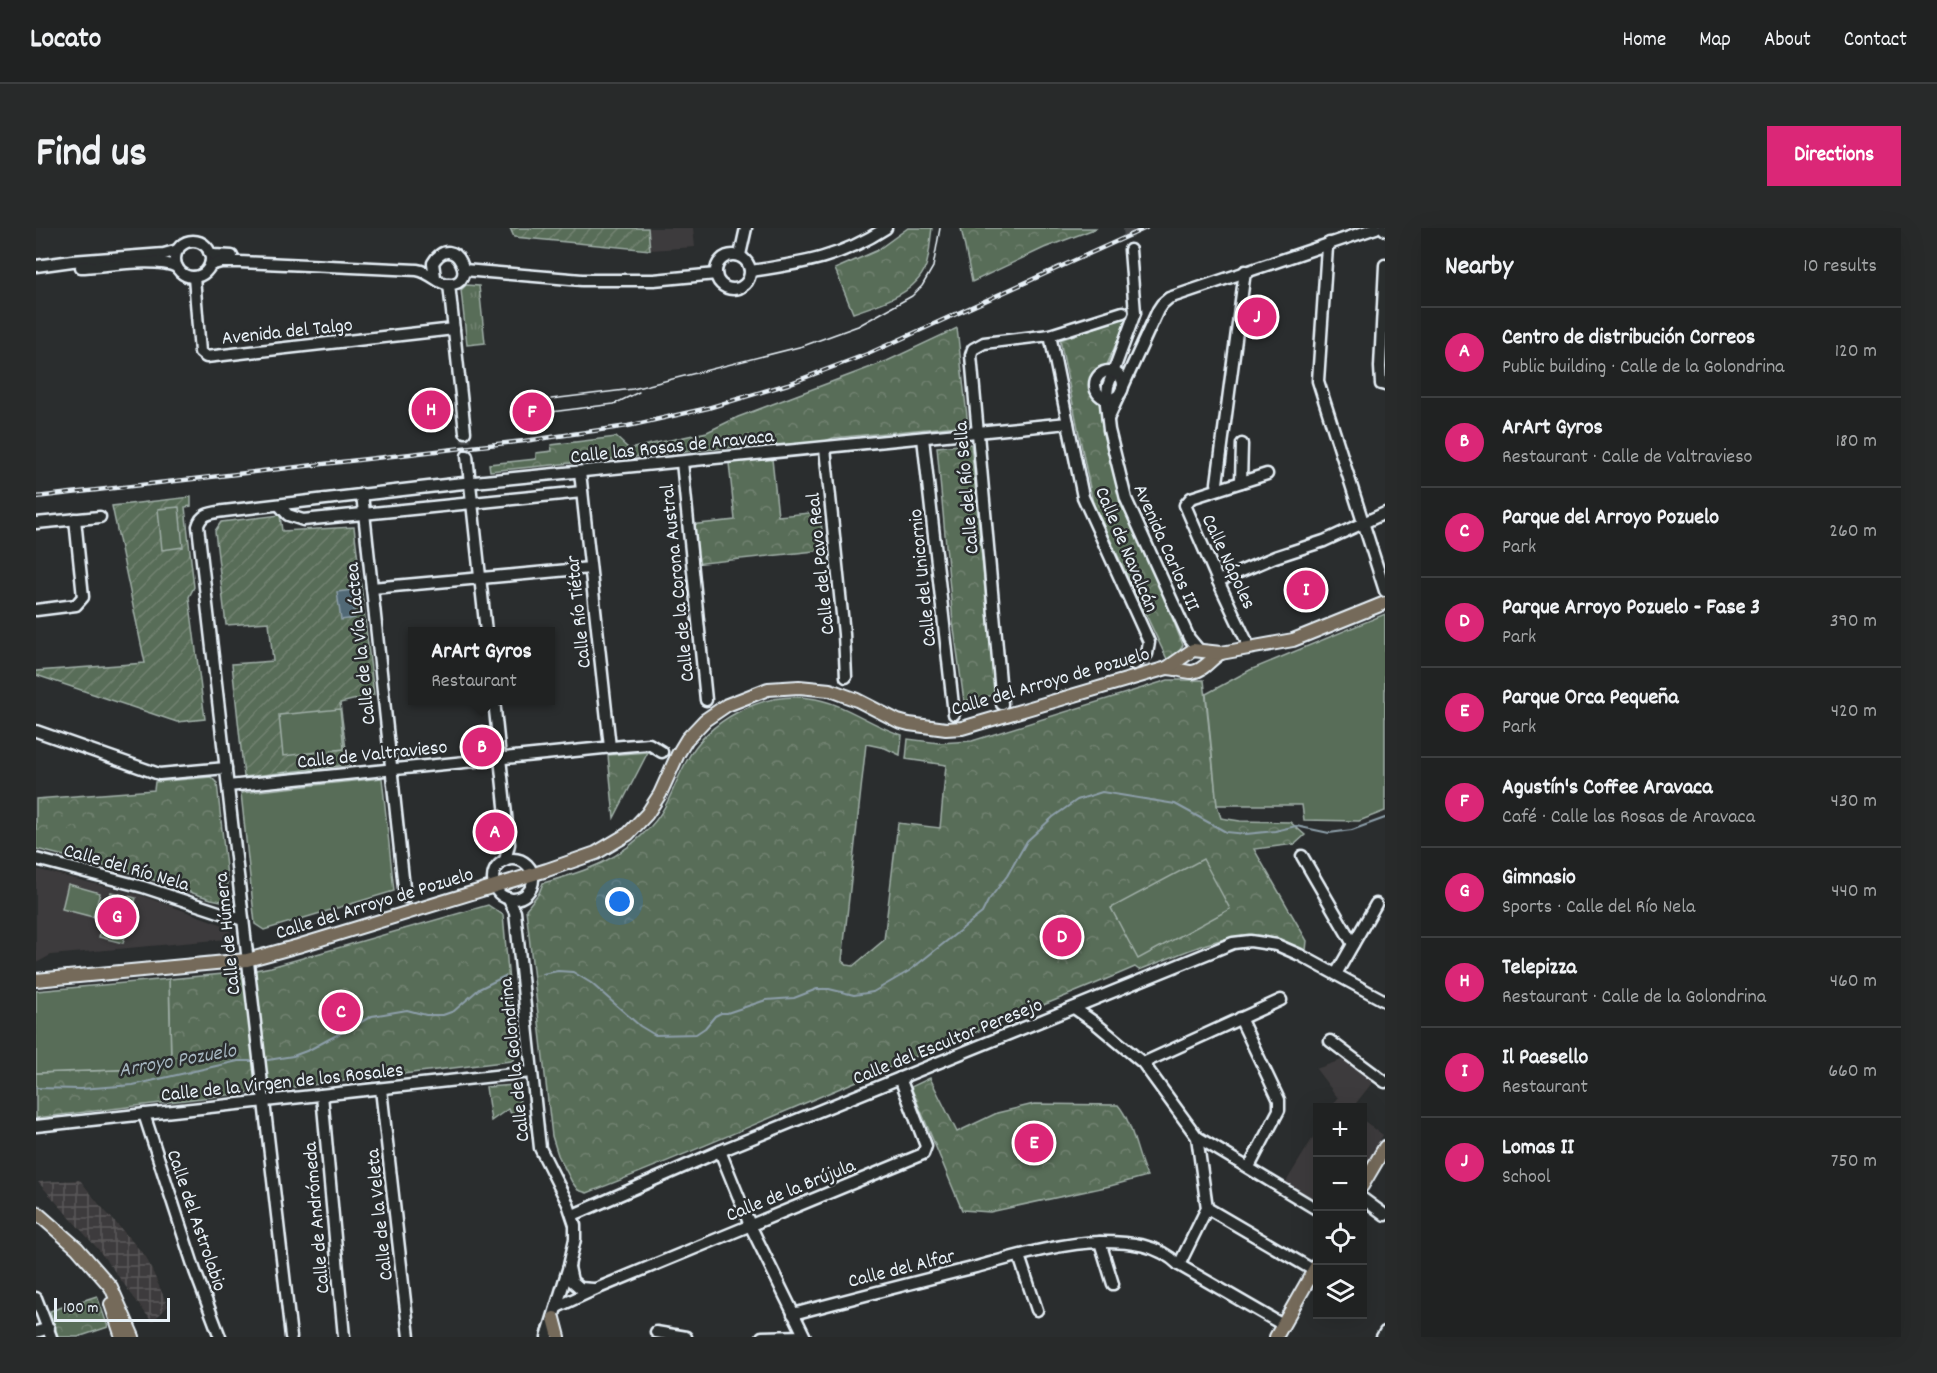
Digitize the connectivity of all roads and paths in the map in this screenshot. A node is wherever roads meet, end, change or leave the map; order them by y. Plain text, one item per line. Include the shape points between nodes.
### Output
1 (746, 228) edge
2 (886, 228) edge
3 (1376, 228) edge
4 (1329, 243) junction
5 (178, 250) junction
6 (1130, 250) tunnel mouth
7 (209, 252) junction
8 (740, 255) junction
9 (436, 259) junction
10 (210, 265) junction
11 (1385, 265) edge
12 (36, 266) edge
13 (177, 267) junction
14 (464, 270) junction
15 (751, 271) junction
16 (1245, 272) junction
17 (36, 273) edge
18 (716, 274) junction
19 (194, 277) junction
20 (435, 277) junction
21 (449, 284) junction
22 (1123, 312) dead end
23 (454, 329) junction
24 (1050, 335) junction
25 (1112, 372) junction
26 (1383, 384) edge
27 (1121, 393) junction
28 (1106, 399) junction
29 (1108, 419) junction
30 (1068, 423) junction
31 (465, 432) tunnel mouth
32 (978, 432) junction
33 (923, 438) junction
34 (1242, 444) dead end
35 (825, 448) junction
36 (467, 456) tunnel mouth
37 (682, 462) junction
38 (580, 472) junction
39 (1267, 474) dead end
40 (1241, 482) junction
41 (471, 483) junction
42 (1218, 489) junction
43 (582, 492) junction
44 (362, 494) junction
45 (473, 503) junction
46 (279, 505) junction
47 (1385, 513) edge
48 (364, 514) junction
49 (100, 517) dead end
50 (75, 519) junction
51 (36, 523) edge
52 (1363, 523) junction
53 (198, 526) joint
54 (590, 568) junction
55 (481, 578) junction
56 (1218, 581) junction
57 (372, 588) junction
58 (1385, 591) edge
59 (1385, 603) edge
60 (36, 610) edge
61 (486, 627) edge
62 (1246, 644) junction
63 (1194, 657) junction
64 (1134, 663) dead end
65 (846, 677) dead end
66 (706, 700) dead end
67 (1002, 704) dead end
68 (495, 705) edge
69 (954, 714) dead end
70 (36, 731) edge
71 (610, 747) junction
72 (662, 752) dead end
73 (500, 758) junction
74 (226, 768) junction
75 (390, 769) junction
76 (228, 786) junction
77 (509, 844) junction
78 (1302, 856) dead end
79 (36, 859) edge
80 (517, 859) junction
81 (505, 861) junction
82 (533, 874) junction
83 (495, 886) junction
84 (405, 897) dead end
85 (522, 897) junction
86 (508, 898) junction
87 (1376, 903) dead end
88 (516, 912) junction
89 (243, 920) junction
90 (1353, 944) junction
91 (247, 960) junction
92 (1336, 974) junction
93 (36, 980) edge
94 (1093, 1000) junction
95 (1281, 1000) dead end
96 (1385, 1001) edge
97 (1074, 1008) junction
98 (1240, 1018) junction
99 (1094, 1022) junction
100 (1330, 1041) dead end
101 (1143, 1063) junction
102 (531, 1072) junction
103 (900, 1078) junction
104 (1385, 1082) edge
105 (381, 1089) junction
106 (322, 1095) junction
107 (264, 1102) junction
108 (144, 1114) junction
109 (36, 1126) edge
110 (1197, 1137) junction
111 (1384, 1148) edge
112 (720, 1151) junction
113 (1249, 1167) junction
114 (1367, 1177) edge
115 (1367, 1202) edge
116 (1313, 1207) edge
117 (1207, 1208) junction
118 (36, 1212) edge
119 (573, 1215) junction
120 (1385, 1215) edge
121 (750, 1225) junction
122 (1100, 1242) junction
123 (1019, 1256) junction
124 (93, 1265) junction
125 (1179, 1265) junction
126 (1313, 1265) edge
127 (569, 1266) junction
128 (1313, 1272) edge
129 (1113, 1284) dead end
130 (596, 1289) junction
131 (36, 1298) edge
132 (1037, 1310) dead end
133 (556, 1312) junction
134 (793, 1314) junction
135 (1283, 1325) junction
136 (36, 1332) edge
137 (656, 1332) dead end
138 (1385, 1332) edge
139 (50, 1333) edge
140 (805, 1336) edge
141 (122, 1337) edge
142 (133, 1337) edge
143 (220, 1337) edge
144 (291, 1337) edge
145 (344, 1337) edge
146 (410, 1337) edge
147 (547, 1337) edge
148 (559, 1337) edge
149 (686, 1337) edge
150 (762, 1337) edge
151 (1276, 1337) edge
152 (1382, 1337) edge

1 - 8 street
2 - 15 street via 843,252
3 - 4 street
4 - 16 street
4 - 52 street via 1318,381
5 - 7 street via 194,242 203,244
5 - 12 street
5 - 13 street
6 - 25 street, Avenida Carlos III via 1135,313
7 - 9 street via 221,256 417,263
7 - 10 street
8 - 15 street via 748,261
8 - 18 street via 724,256 717,264
9 - 14 street via 445,253 455,254 463,262
9 - 20 street via 432,268
10 - 19 street
10 - 20 street via 221,262 417,270
11 - 26 street via 1380,367
13 - 17 street via 150,263
13 - 19 street via 184,275
14 - 18 street via 582,280 654,280
14 - 21 street via 459,280
15 - 18 street via 748,282 734,289 724,286
16 - 27 street via 1169,298 1162,304
16 - 42 street
19 - 23 street, Avenida del Talgo via 200,352 206,357
20 - 21 street
21 - 23 street
22 - 24 street
23 - 31 street
24 - 30 street, Calle de Navalcán
24 - 32 street, Calle del Río Sella via 984,343 973,349
25 - 27 street via 1122,381
25 - 28 street, Avenida Carlos III via 1100,375 1095,383 1098,394
27 - 28 street
27 - 29 street
28 - 29 street, Avenida Carlos III
29 - 63 street, Avenida Carlos III via 1126,500
30 - 32 street, Calle las Rosas de Aravaca
30 - 64 street, Calle de Navalcán via 1087,507 1149,642 1148,654
32 - 33 street, Calle las Rosas de Aravaca
32 - 67 street, Calle del Río Sella
33 - 35 street, Calle las Rosas de Aravaca
33 - 69 street, Calle del Unicornio
34 - 40 street
35 - 37 street, Calle las Rosas de Aravaca
35 - 65 street, Calle del Pavo Real
36 - 41 street
37 - 38 street, Calle las Rosas de Aravaca
37 - 66 street, Calle de la Corona Austral
38 - 41 street, Calle las Rosas de Aravaca
38 - 43 street, Calle Río Tiétar
39 - 40 street, Calle Nápoles
40 - 42 street, Calle Nápoles
41 - 44 street, Calle las Rosas de Aravaca
41 - 45 street
42 - 56 street, Calle Nápoles via 1191,498 1185,505
43 - 45 street, Calle las Rosas de Aravaca
43 - 54 street, Calle Río Tiétar
44 - 46 street, Calle las Rosas de Aravaca
44 - 48 street, Calle de la Vía Láctea
45 - 48 street, Calle las Rosas de Aravaca
45 - 55 street
46 - 48 street, Calle las Rosas de Aravaca via 288,515 303,520
46 - 53 street, Calle las Rosas de Aravaca via 208,513
47 - 52 street
48 - 57 street, Calle de la Vía Láctea
49 - 50 street
50 - 51 street
50 - 60 street via 83,597 76,605
52 - 56 street
52 - 58 street
53 - 74 street, Calle de Húmera
54 - 55 street
54 - 71 street, Calle Río Tiétar
55 - 57 street
55 - 61 street
56 - 62 street, Calle Nápoles
57 - 75 street, Calle de la Vía Láctea
59 - 62 main road via 1293,640
62 - 63 main road
63 - 82 main road, Calle del Arroyo de Pozuelo via 978,724 946,729 898,721 830,690 768,689 727,705 697,728 678,754 654,805 628,834 596,853
68 - 73 street
70 - 74 street via 159,774
71 - 72 street, Calle de Valtravieso via 649,744
71 - 73 street, Calle de Valtravieso
73 - 75 street, Calle de Valtravieso
73 - 77 street
74 - 76 street, Calle de Húmera
75 - 76 street, Calle de Valtravieso
75 - 84 street, Calle de la Vía Láctea
76 - 89 street, Calle de Húmera
77 - 80 street
77 - 81 street
78 - 90 street
79 - 89 street, Calle del Río Nela via 143,887
80 - 81 street
80 - 82 street via 527,864
81 - 83 street via 495,870
82 - 83 main road, Calle del Arroyo de Pozuelo
82 - 85 street, Calle de la Golondrina via 531,888
83 - 86 street, Calle de la Golondrina
83 - 91 main road, Calle del Arroyo de Pozuelo
85 - 86 street
85 - 88 street, Calle de la Golondrina
86 - 88 street, Calle de la Golondrina
87 - 90 street
88 - 102 street, Calle de la Golondrina
89 - 91 street, Calle de Húmera
90 - 92 street
91 - 93 main road, Calle del Arroyo de Pozuelo
91 - 107 street, Calle de Húmera
92 - 94 street, Calle del Escultor Peresejo via 1276,945 1250,941 1233,943
92 - 96 street, Calle del Escultor Peresejo
94 - 97 street, Calle del Escultor Peresejo
94 - 99 street
95 - 98 street
97 - 99 street
97 - 103 street, Calle del Escultor Peresejo
98 - 101 street
98 - 113 street via 1279,1100 1279,1110
99 - 101 street
100 - 104 street
101 - 110 street
102 - 105 street, Calle de la Virgen de los Rosales
102 - 119 street, Calle de la Golondrina via 540,1148
103 - 112 street, Calle del Escultor Peresejo
103 - 121 street, Calle de la Brújula via 926,1146 923,1154
105 - 106 street, Calle de la Virgen de los Rosales
105 - 146 street, Calle de la Veleta
106 - 107 street, Calle de la Virgen de los Rosales
106 - 145 street, Calle de Andrómeda
107 - 108 street, Calle de la Virgen de los Rosales
107 - 144 street, Calle de Húmera
108 - 109 street, Calle de la Virgen de los Rosales
108 - 143 street, Calle del Astrolabio
110 - 113 street
110 - 117 street
111 - 114 main road
112 - 119 street, Calle del Escultor Peresejo
112 - 121 street
113 - 116 street
115 - 120 street
117 - 125 street
117 - 126 street
118 - 124 main road
119 - 127 street, Calle de la Golondrina
121 - 130 street, Calle de la Brújula
121 - 134 street
122 - 123 street, Calle del Alfar
122 - 125 street, Calle del Alfar via 1157,1249
122 - 129 street
123 - 132 street
123 - 134 street, Calle del Alfar
124 - 141 main road
124 - 142 main road via 111,1287
125 - 135 street, Calle del Alfar
127 - 130 street via 570,1276 580,1288
127 - 133 street, Calle de la Golondrina
128 - 135 main road
130 - 133 street, Calle de la Brújula
131 - 139 street
133 - 147 street, Calle de la Golondrina
133 - 148 main road
134 - 140 street
135 - 151 main road
136 - 139 street
137 - 149 street
138 - 152 street
140 - 150 street

